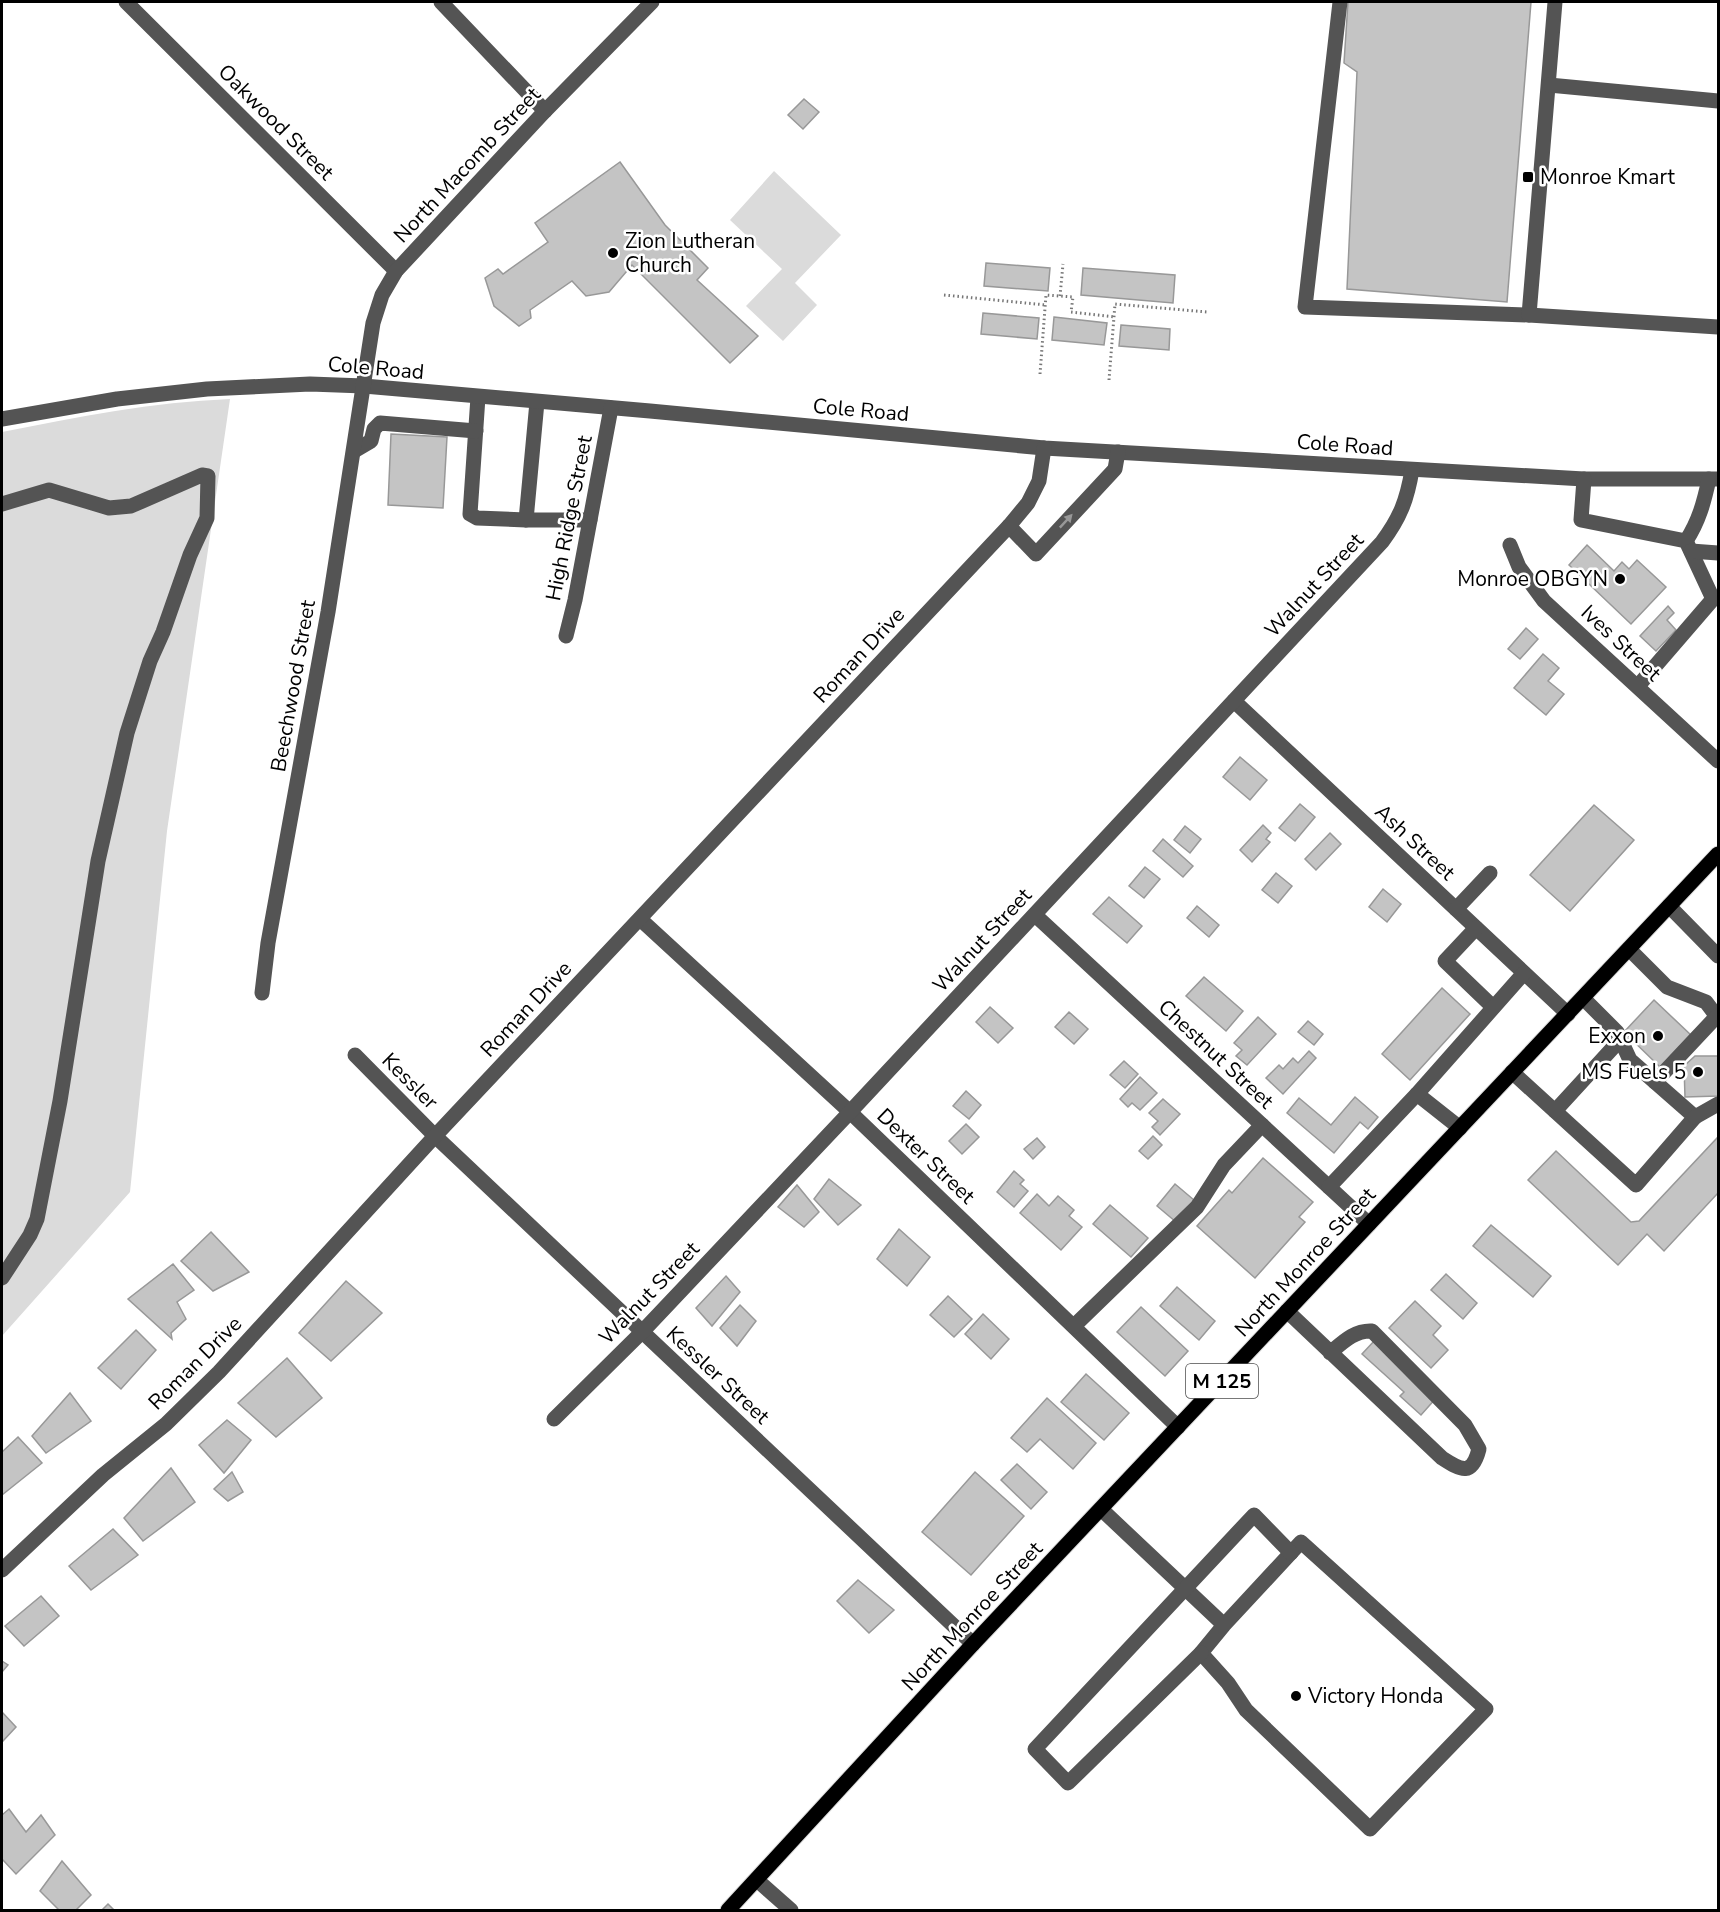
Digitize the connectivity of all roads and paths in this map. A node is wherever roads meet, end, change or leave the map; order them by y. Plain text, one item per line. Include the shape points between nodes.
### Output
1 (126, 2) edge
2 (441, 2) edge
3 (652, 2) edge
4 (1340, 2) edge
5 (1555, 2) edge
6 (1549, 85) junction
7 (1719, 101) edge
8 (545, 111) junction
9 (1063, 264) dead end
10 (396, 271) junction
11 (944, 295) dead end
12 (1060, 296) junction
13 (1046, 305) junction
14 (1208, 312) dead end
15 (1529, 315) junction
16 (1115, 317) junction
17 (1719, 327) edge
18 (1040, 375) dead end
19 (1109, 380) dead end
20 (364, 386) junction
21 (478, 397) junction
22 (537, 402) junction
23 (611, 408) junction
24 (2, 419) edge
25 (476, 431) junction
26 (1044, 448) junction
27 (354, 451) junction
28 (1118, 452) junction
29 (1412, 470) junction
30 (1584, 479) junction
31 (1714, 479) edge
32 (2, 504) edge
33 (526, 520) junction
34 (590, 520) junction
35 (1009, 526) junction
36 (1510, 545) dead end
37 (1689, 546) junction
38 (1719, 553) edge
39 (1716, 596) edge
40 (566, 636) dead end
41 (1638, 687) junction
42 (1234, 701) junction
43 (1719, 761) edge
44 (1719, 854) edge
45 (1490, 873) dead end
46 (1669, 906) junction
47 (1456, 909) junction
48 (1035, 915) junction
49 (640, 919) junction
50 (1476, 928) junction
51 (1629, 949) junction
52 (1719, 956) edge
53 (1524, 973) junction
54 (262, 993) dead end
55 (1583, 998) junction
56 (1493, 1008) junction
57 (1568, 1014) junction
58 (1718, 1017) edge
59 (1620, 1040) junction
60 (355, 1055) dead end
61 (1512, 1072) junction
62 (1655, 1082) junction
63 (1417, 1094) junction
64 (1719, 1104) edge
65 (1555, 1111) junction
66 (850, 1112) junction
67 (1695, 1117) junction
68 (1262, 1125) junction
69 (1460, 1128) junction
70 (435, 1136) junction
71 (1329, 1186) junction
72 (1370, 1224) junction
73 (2, 1278) edge
74 (1287, 1311) junction
75 (1074, 1326) junction
76 (642, 1332) junction
77 (1330, 1353) junction
78 (554, 1419) dead end
79 (1178, 1427) junction
80 (1101, 1509) junction
81 (1291, 1553) junction
82 (2, 1570) edge
83 (1185, 1588) junction
84 (1224, 1625) junction
85 (973, 1644) junction
86 (1201, 1653) junction
87 (757, 1880) junction
88 (728, 1911) edge
89 (791, 1911) edge

1 - 10 street, Oakwood Street
2 - 8 street
3 - 8 street, North Macomb Street
4 - 15 street via 1305,307
5 - 6 street
6 - 7 street
6 - 15 street
8 - 10 street, North Macomb Street
9 - 12 path
10 - 20 street, North Macomb Street via 382,295 373,323
11 - 13 path
12 - 13 path via 1046,295
12 - 16 path via 1072,297 1071,312
13 - 18 path
14 - 16 path via 1115,304
15 - 17 street
16 - 19 path
20 - 21 street, Cole Road
20 - 24 street, Cole Road via 310,384 207,389 117,399
20 - 27 street, Beechwood Street
21 - 22 street, Cole Road
21 - 25 street
22 - 23 street, Cole Road
22 - 33 street
23 - 26 street, Cole Road
23 - 34 street, High Ridge Street
25 - 27 street via 380,423 371,441
25 - 33 street via 470,514 477,518
26 - 28 street, Cole Road
26 - 35 street, Roman Drive via 1039,481 1028,503
27 - 54 street, Beechwood Street
28 - 29 street, Cole Road
35 -> 28 street via 1036,554 1115,469
29 - 30 street, Cole Road
29 - 42 street, Walnut Street via 1398,521 1382,542
30 - 31 street, Cole Road
30 - 37 street via 1581,520
31 - 37 street
32 - 73 street via 49,490 109,508 131,506 202,475 208,476 207,518 150,661 125,745 99,861 37,1219
33 - 34 street
34 - 40 street, High Ridge Street
35 - 49 street, Roman Drive
36 - 41 street, Ives Street via 1519,567 1544,601
37 - 38 street
37 - 39 street
39 - 41 street
41 - 43 street, Ives Street
42 - 47 street, Ash Street
42 - 48 street, Walnut Street
44 - 46 main road, North Monroe Street / M 125
45 - 47 street
46 - 51 main road, North Monroe Street / M 125
46 - 52 street
47 - 50 street, Ash Street
48 - 66 street, Walnut Street
48 - 68 street, Chestnut Street
49 - 66 street, Dexter Street
49 - 70 street, Roman Drive
50 - 53 street, Ash Street
50 - 56 street via 1445,961
51 - 55 main road, North Monroe Street / M 125
51 - 58 street via 1667,987 1706,1002
53 - 56 street
53 - 57 street, Ash Street
55 - 57 main road, North Monroe Street / M 125
55 - 59 street via 1617,1032
56 - 63 street
57 - 61 main road, North Monroe Street / M 125
58 - 62 street
59 - 62 street via 1630,1060
59 - 65 street
60 - 70 street, Kessler
61 - 65 street
61 - 69 main road, North Monroe Street / M 125
62 - 67 street
63 - 69 street
63 - 71 street
64 - 67 street
65 - 67 street via 1636,1185
66 - 75 street, Dexter Street
66 - 76 street, Walnut Street
68 - 71 street, Chestnut Street
68 - 75 street via 1224,1165 1197,1207
69 - 72 main road, North Monroe Street / M 125
70 - 76 street, Kessler Street
70 - 82 street, Roman Drive via 219,1372
71 - 72 street, Chestnut Street
72 - 74 main road, North Monroe Street / M 125
74 - 77 street
74 - 79 main road, North Monroe Street / M 125
75 - 79 street, Dexter Street
76 - 78 street, Walnut Street
76 - 85 street, Kessler Street
77 - 77 street via 1442,1458 1457,1468 1475,1463 1479,1449 1465,1425 1372,1331 1352,1336
79 - 80 main road, North Monroe Street / M 125
80 - 83 street
80 - 85 main road, North Monroe Street / M 125
81 - 83 street via 1254,1515
81 - 84 street
81 - 86 street via 1301,1542 1486,1709 1370,1829 1246,1710
83 - 84 street
83 - 86 street via 1035,1749 1068,1783
84 - 86 street
85 - 87 main road, North Monroe Street / M 125
87 - 88 main road, North Monroe Street / M 125
87 - 89 street

